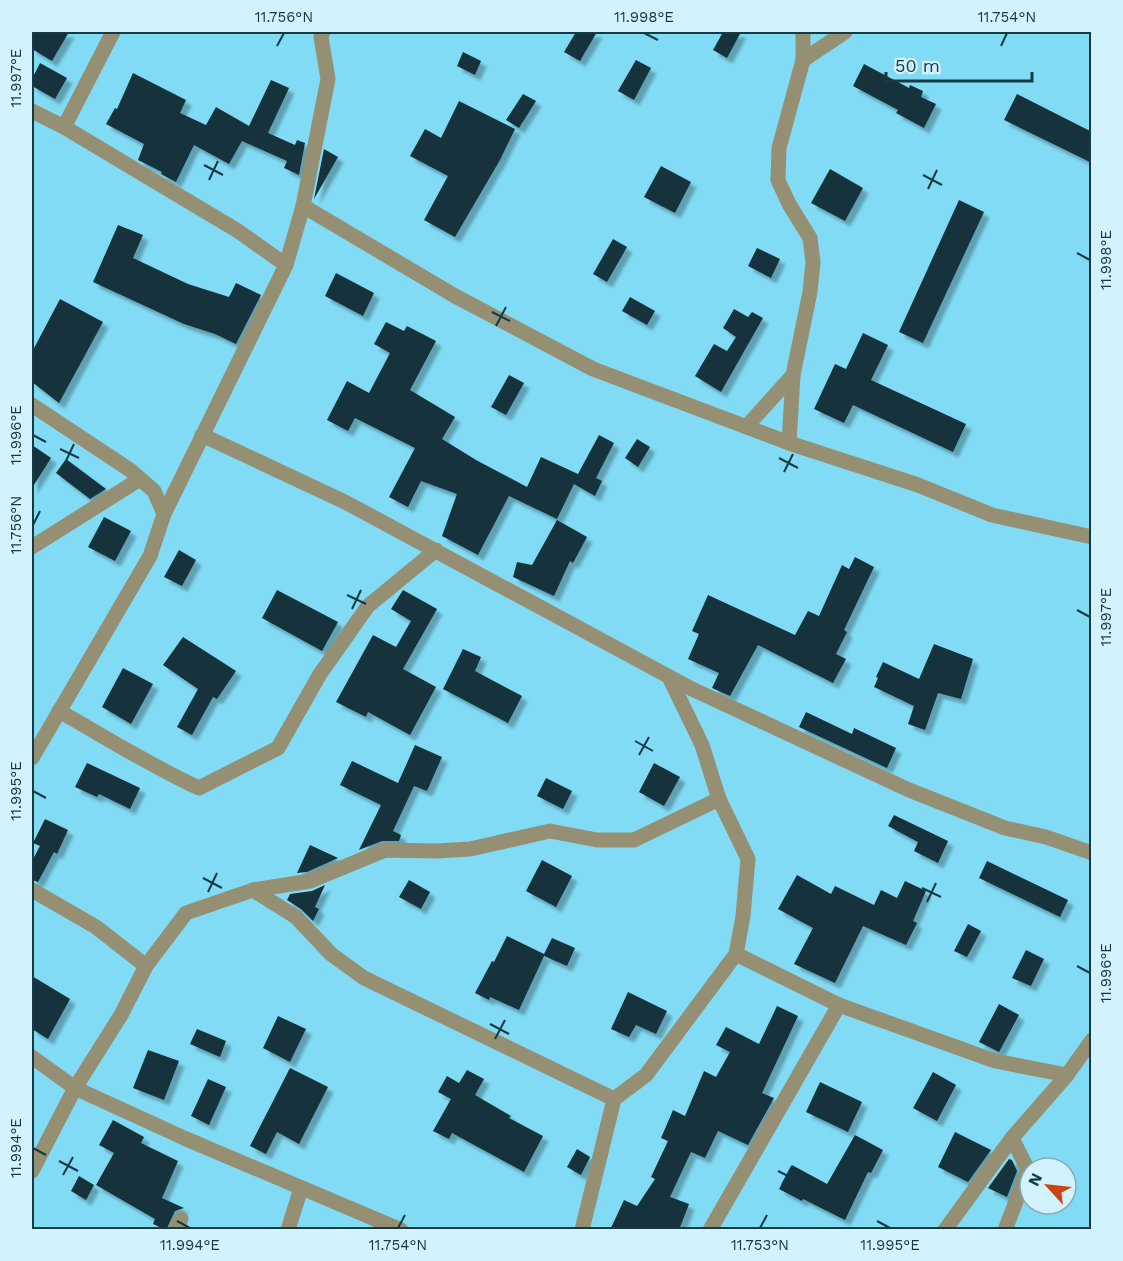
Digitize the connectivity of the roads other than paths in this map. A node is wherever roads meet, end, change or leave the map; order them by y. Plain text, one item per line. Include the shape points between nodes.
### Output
1 (113, 32) edge
2 (803, 32) edge
3 (844, 32) edge
4 (318, 33) edge
5 (803, 60) junction
6 (32, 111) edge
7 (64, 126) junction
8 (303, 206) junction
9 (286, 265) junction
10 (793, 375) junction
11 (32, 405) edge
12 (747, 426) junction
13 (202, 435) junction
14 (789, 443) junction
15 (140, 479) junction
16 (164, 514) junction
17 (1092, 537) edge
18 (32, 547) edge
19 (436, 550) junction
20 (669, 677) junction
21 (59, 711) junction
22 (32, 758) edge
23 (719, 799) junction
24 (1092, 853) edge
25 (32, 890) edge
26 (253, 890) junction
27 (736, 954) junction
28 (146, 966) junction
29 (839, 1005) junction
30 (1092, 1040) edge
31 (32, 1057) edge
32 (1067, 1076) junction
33 (75, 1088) junction
34 (614, 1099) junction
35 (1012, 1138) junction
36 (32, 1171) edge
37 (301, 1188) junction
38 (288, 1230) edge
39 (401, 1230) edge
40 (582, 1230) edge
41 (710, 1230) edge
42 (945, 1230) edge
43 (1005, 1230) edge

1 - 7 street
2 - 5 street
3 - 5 street
4 - 8 street via 328,79
5 - 10 street via 779,148 778,180 810,238 813,262
6 - 7 street
7 - 9 street via 238,231
8 - 9 street
8 - 12 street via 455,296 593,369
9 - 13 street
10 - 12 street
10 - 14 street
11 - 15 street
12 - 14 street
13 - 16 street
13 - 19 street via 327,493
14 - 17 street via 918,485 992,515
15 - 16 street via 154,491
15 - 18 street
16 - 21 street via 150,556
19 - 20 street
19 - 21 street via 368,606 320,674 278,748 199,788
20 - 23 street via 702,745
20 - 24 street via 909,790 1005,828
21 - 22 street
23 - 26 street via 634,840 597,840 550,831 470,849 385,850 310,880
23 - 27 street via 748,859
25 - 28 street via 96,927
26 - 28 street via 186,914
26 - 34 street via 296,917 331,954 364,978
27 - 29 street
27 - 34 street via 645,1075
28 - 33 street via 121,1015
29 - 32 street via 994,1061
29 - 41 street
30 - 32 street
31 - 33 street
32 - 35 street
33 - 36 street
33 - 37 street
34 - 40 street
35 - 42 street
35 - 43 street via 1028,1170
37 - 38 street
37 - 39 street

